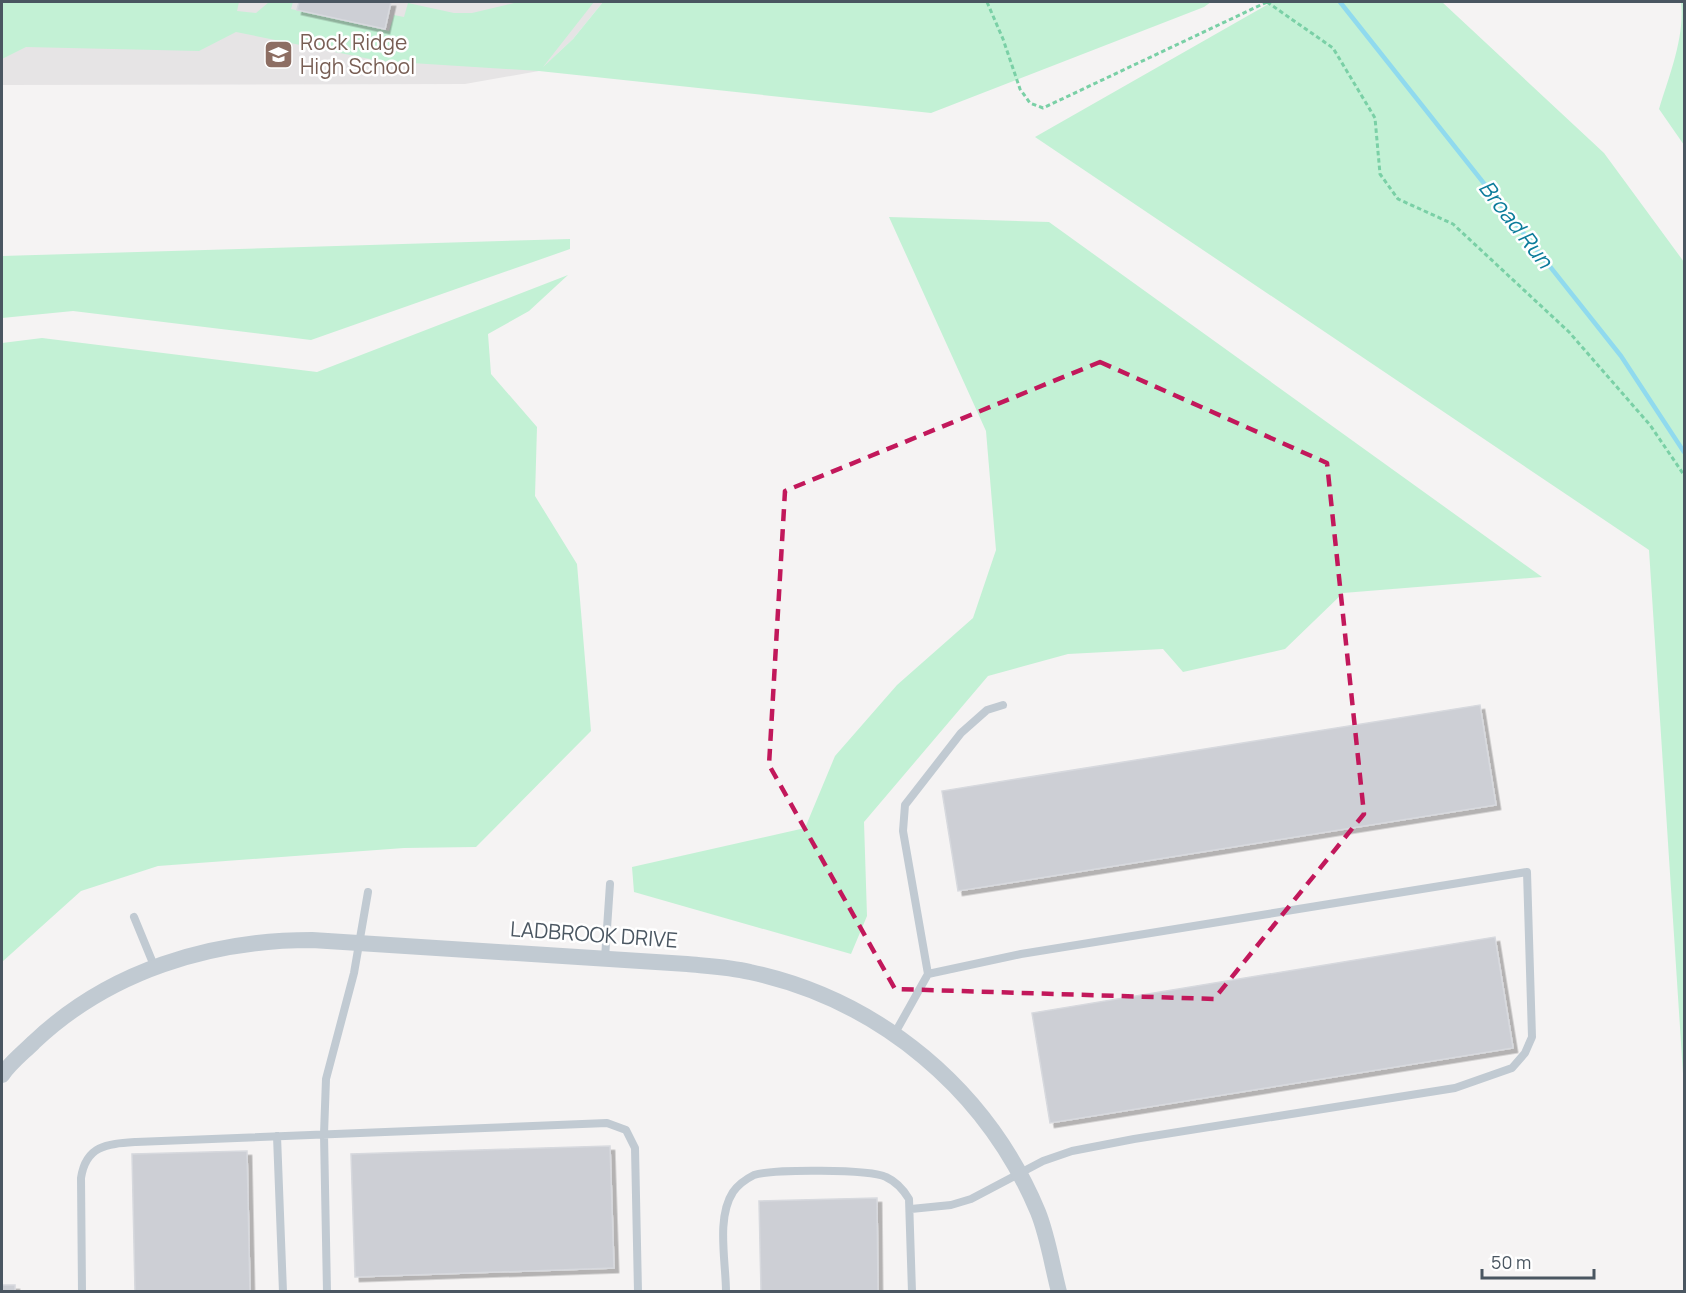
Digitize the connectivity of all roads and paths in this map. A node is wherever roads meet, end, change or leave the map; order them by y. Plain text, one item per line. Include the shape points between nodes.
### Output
1 (987, 2) edge
2 (1267, 2) edge
3 (1684, 474) edge
4 (1002, 705) dead end
5 (610, 884) dead end
6 (368, 892) dead end
7 (134, 917) dead end
8 (359, 943) junction
9 (605, 958) junction
10 (155, 968) junction
11 (928, 974) junction
12 (895, 1033) junction
13 (2, 1075) edge
14 (324, 1134) junction
15 (277, 1136) junction
16 (1020, 1174) junction
17 (911, 1209) junction
18 (82, 1292) edge
19 (283, 1292) edge
20 (327, 1292) edge
21 (638, 1292) edge
22 (726, 1292) edge
23 (912, 1292) edge
24 (1059, 1292) edge

1 - 2 path via 1020,89 1030,103 1043,108
2 - 3 path via 1333,48 1375,118 1380,174 1398,199 1454,224 1569,332 1650,424
4 - 11 lane via 987,710 961,733 905,805 903,831
5 - 9 lane
6 - 8 lane
7 - 10 lane
8 - 9 street, LADBROOK DRIVE
8 - 10 street, LADBROOK DRIVE via 251,942 212,949
8 - 14 lane via 326,1078
9 - 12 street, LADBROOK DRIVE via 748,971 836,1000
10 - 13 street, LADBROOK DRIVE via 55,1022
11 - 12 lane
11 - 16 lane via 1043,950 1527,872 1532,1037 1512,1068 1455,1088 1072,1151
12 - 16 street, LADBROOK DRIVE via 969,1098
14 - 15 lane
14 - 20 lane
14 - 21 lane via 618,1124 626,1130 635,1148
15 - 18 lane via 118,1143 91,1153 81,1178
15 - 19 lane
16 - 17 lane via 971,1199
16 - 24 street, LADBROOK DRIVE via 1038,1213
17 - 22 lane via 903,1189 872,1173 756,1175 744,1181 728,1203 724,1220
17 - 23 lane

